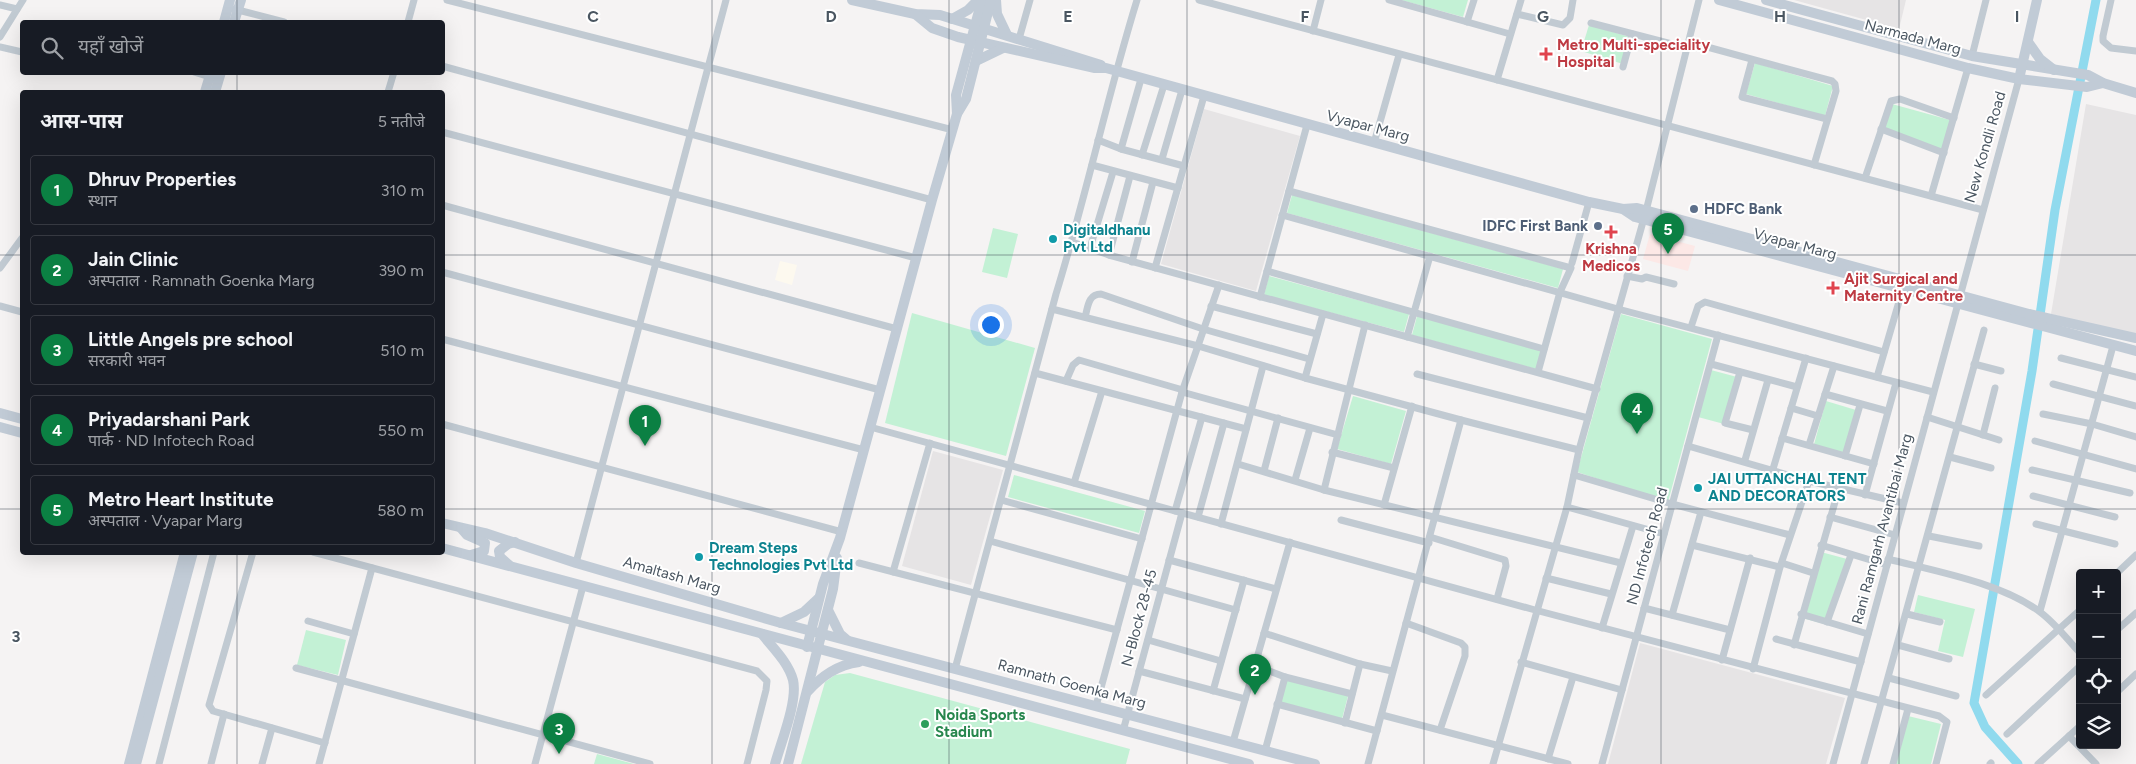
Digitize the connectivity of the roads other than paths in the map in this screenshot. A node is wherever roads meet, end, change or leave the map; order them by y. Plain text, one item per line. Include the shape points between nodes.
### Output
1 (23, 0) edge
2 (414, 0) edge
3 (447, 0) edge
4 (726, 0) edge
5 (852, 0) edge
6 (978, 0) edge
7 (982, 0) edge
8 (991, 0) edge
9 (996, 0) edge
10 (1030, 0) edge
11 (1137, 0) edge
12 (1199, 0) edge
13 (1321, 0) edge
14 (1389, 0) edge
15 (1474, 0) edge
16 (1521, 0) edge
17 (1574, 0) edge
18 (1699, 0) edge
19 (1719, 0) edge
20 (1766, 0) edge
21 (1986, 0) edge
22 (2037, 0) edge
23 (2111, 0) edge
24 (234, 4) edge
25 (0, 5) edge
26 (17, 9) junction
27 (915, 14) junction
28 (1517, 14) junction
29 (225, 20) edge
30 (234, 20) edge
31 (278, 20) edge
32 (409, 20) edge
33 (952, 20) junction
34 (1467, 22) junction
35 (1591, 23) dead end
36 (980, 28) junction
37 (1313, 31) junction
38 (1510, 34) junction
39 (1632, 34) junction
40 (1007, 35) junction
41 (0, 37) edge
42 (958, 37) junction
43 (1019, 39) junction
44 (976, 41) junction
45 (2028, 42) junction
46 (1688, 45) junction
47 (0, 47) edge
48 (1003, 48) junction
49 (20, 52) edge
50 (2136, 52) edge
51 (1399, 55) junction
52 (1972, 56) junction
53 (971, 60) junction
54 (1752, 60) junction
55 (2023, 65) junction
56 (445, 67) edge
57 (1623, 67) dead end
58 (708, 68) junction
59 (1968, 68) junction
60 (1110, 70) junction
61 (2056, 71) junction
62 (215, 75) edge
63 (393, 75) edge
64 (1141, 79) junction
65 (2020, 79) junction
66 (1497, 80) junction
67 (2102, 83) junction
68 (1164, 85) junction
69 (207, 90) edge
70 (215, 90) edge
71 (389, 90) edge
72 (1182, 90) junction
73 (2136, 93) edge
74 (1204, 96) junction
75 (1954, 118) junction
76 (1827, 119) junction
77 (1307, 125) junction
78 (1668, 126) junction
79 (953, 130) junction
80 (1881, 130) junction
81 (445, 133) edge
82 (690, 134) junction
83 (1098, 140) junction
84 (1374, 143) junction
85 (1121, 149) junction
86 (1944, 153) junction
87 (1142, 155) junction
88 (1162, 159) junction
89 (1092, 165) junction
90 (1814, 165) junction
91 (1184, 166) junction
92 (1113, 172) junction
93 (1130, 176) junction
94 (1865, 178) junction
95 (1153, 182) junction
96 (1178, 188) junction
97 (1289, 191) junction
98 (674, 194) junction
99 (1931, 196) junction
100 (932, 200) junction
101 (1588, 202) junction
102 (445, 206) edge
103 (1983, 210) junction
104 (1282, 215) junction
105 (1645, 215) junction
106 (20, 241) edge
107 (1072, 242) junction
108 (1090, 248) junction
109 (1109, 256) junction
110 (1430, 256) junction
111 (916, 258) junction
112 (1132, 262) junction
113 (656, 263) junction
114 (1572, 263) dead end
115 (0, 268) edge
116 (1155, 268) junction
117 (1267, 271) junction
118 (445, 273) edge
119 (1627, 276) junction
120 (1674, 284) dead end
121 (1219, 285) junction
122 (1903, 288) junction
123 (1560, 292) junction
124 (1260, 296) junction
125 (1958, 299) junction
126 (0, 306) edge
127 (1211, 306) junction
128 (1052, 309) junction
129 (1618, 309) junction
130 (20, 311) edge
131 (1414, 312) junction
132 (1323, 314) junction
133 (1085, 317) junction
134 (2049, 324) junction
135 (639, 325) junction
136 (1365, 325) junction
137 (1691, 327) junction
138 (897, 329) junction
139 (1203, 329) junction
140 (1984, 330) dead end
141 (1317, 334) junction
142 (1718, 335) junction
143 (1407, 337) junction
144 (2136, 338) edge
145 (445, 340) edge
146 (1198, 346) junction
147 (2113, 346) junction
148 (1544, 349) junction
149 (2136, 351) edge
150 (1884, 352) junction
151 (1806, 358) junction
152 (2061, 358) dead end
153 (1309, 359) junction
154 (1711, 364) junction
155 (1974, 364) junction
156 (1263, 366) junction
157 (1834, 366) junction
158 (2107, 369) junction
159 (2002, 371) dead end
160 (1538, 372) junction
161 (1740, 372) junction
162 (1035, 374) junction
163 (1417, 374) dead end
164 (2136, 376) edge
165 (1877, 377) junction
166 (1305, 378) junction
167 (1768, 380) junction
168 (1066, 381) junction
169 (1896, 382) junction
170 (2053, 384) dead end
171 (623, 386) junction
172 (1797, 387) junction
173 (1995, 388) dead end
174 (1348, 389) junction
175 (1597, 389) junction
176 (880, 390) junction
177 (1102, 391) junction
178 (1182, 391) junction
179 (1933, 392) junction
180 (1825, 394) junction
181 (2100, 395) junction
182 (1860, 405) junction
183 (1412, 406) junction
184 (2136, 406) edge
185 (1791, 408) junction
186 (1177, 410) junction
187 (1887, 411) junction
188 (1251, 412) junction
189 (0, 413) edge
190 (2043, 414) dead end
191 (1818, 416) junction
192 (1202, 417) junction
193 (1926, 417) junction
194 (20, 418) edge
195 (1278, 418) junction
196 (1588, 418) junction
197 (1461, 420) junction
198 (1224, 423) junction
199 (2092, 424) junction
200 (445, 425) edge
201 (0, 427) edge
202 (870, 427) junction
203 (1959, 427) junction
204 (1310, 428) junction
205 (1246, 429) junction
206 (1753, 430) junction
207 (20, 432) edge
208 (1338, 435) junction
209 (1983, 435) junction
210 (2136, 437) edge
211 (1782, 438) junction
212 (1999, 440) dead end
213 (2035, 441) dead end
214 (930, 443) junction
215 (1809, 445) junction
216 (1688, 446) junction
217 (864, 450) junction
218 (1580, 450) junction
219 (1332, 452) junction
220 (2084, 454) junction
221 (1845, 456) junction
222 (1950, 456) junction
223 (1744, 460) junction
224 (1238, 464) junction
225 (1874, 464) junction
226 (1010, 466) junction
227 (601, 467) junction
228 (1394, 468) junction
229 (1991, 468) dead end
230 (1773, 469) junction
231 (2136, 469) edge
232 (2032, 470) dead end
233 (1264, 471) junction
234 (1574, 475) junction
235 (2076, 479) junction
236 (1295, 480) junction
237 (1809, 481) junction
238 (1074, 483) junction
239 (1839, 488) junction
240 (1324, 490) junction
241 (2130, 493) dead end
242 (1865, 495) junction
243 (2033, 496) dead end
244 (1001, 500) junction
245 (1903, 503) junction
246 (1152, 504) junction
247 (1672, 504) junction
248 (1384, 505) junction
249 (2070, 506) junction
250 (1566, 507) junction
251 (1179, 512) junction
252 (1701, 512) junction
253 (1198, 517) junction
254 (1830, 517) junction
255 (2115, 517) dead end
256 (1435, 518) junction
257 (1341, 520) dead end
258 (445, 524) edge
259 (1221, 524) junction
260 (2036, 524) dead end
261 (1633, 526) junction
262 (461, 528) junction
263 (2062, 530) junction
264 (1664, 534) junction
265 (841, 535) junction
266 (1790, 535) junction
267 (1895, 535) junction
268 (1928, 536) junction
269 (1142, 539) junction
270 (1430, 540) junction
271 (990, 541) junction
272 (515, 542) junction
273 (1290, 542) junction
274 (2116, 544) dead end
275 (1692, 545) junction
276 (1822, 545) junction
277 (1979, 546) dead end
278 (1555, 548) junction
279 (445, 549) edge
280 (184, 555) edge
281 (191, 555) edge
282 (213, 555) edge
283 (252, 555) edge
284 (324, 555) edge
285 (470, 555) junction
286 (1850, 555) junction
287 (2136, 555) edge
288 (1750, 558) junction
289 (1169, 560) junction
290 (1888, 562) junction
291 (576, 563) junction
292 (859, 563) dead end
293 (1621, 563) junction
294 (1781, 565) junction
295 (510, 566) junction
296 (1919, 567) junction
297 (372, 568) junction
298 (2121, 570) edge
299 (893, 572) junction
300 (1813, 573) junction
301 (1419, 578) junction
302 (1546, 578) junction
303 (1244, 580) junction
304 (181, 581) junction
305 (1130, 582) junction
306 (583, 586) junction
307 (1276, 589) junction
308 (1161, 590) junction
309 (976, 593) junction
310 (1611, 594) junction
311 (820, 598) junction
312 (1496, 599) junction
313 (1644, 608) junction
314 (828, 610) junction
315 (1236, 610) junction
316 (1536, 610) junction
317 (2040, 612) junction
318 (2136, 613) edge
319 (1801, 614) junction
320 (1907, 614) junction
321 (2076, 614) edge
322 (1672, 616) junction
323 (308, 621) dead end
324 (573, 622) junction
325 (1826, 622) junction
326 (1940, 622) dead end
327 (781, 623) junction
328 (1406, 623) junction
329 (2121, 626) edge
330 (1602, 628) junction
331 (1117, 630) junction
332 (1730, 630) junction
333 (2060, 630) junction
334 (817, 632) junction
335 (354, 634) junction
336 (762, 634) junction
337 (1264, 634) junction
338 (1868, 634) junction
339 (1636, 637) junction
340 (1776, 639) dead end
341 (848, 640) junction
342 (1148, 640) junction
343 (1794, 645) junction
344 (1898, 645) junction
345 (812, 648) junction
346 (2076, 648) edge
347 (1949, 659) dead end
348 (1722, 660) junction
349 (1221, 661) junction
350 (862, 662) junction
351 (1521, 662) junction
352 (1860, 662) junction
353 (1360, 664) junction
354 (1254, 665) junction
355 (296, 668) dead end
356 (955, 669) junction
357 (1753, 669) junction
358 (2076, 670) edge
359 (1139, 671) junction
360 (1392, 671) junction
361 (2135, 675) edge
362 (1573, 676) junction
363 (1285, 677) junction
364 (1888, 678) junction
365 (342, 680) junction
366 (2121, 688) edge
367 (1622, 690) junction
368 (1213, 691) junction
369 (1852, 692) junction
370 (806, 693) junction
371 (1352, 694) junction
372 (1986, 694) dead end
373 (1956, 696) dead end
374 (1245, 699) junction
375 (1882, 701) junction
376 (1277, 704) junction
377 (1096, 706) junction
378 (1908, 709) junction
379 (224, 714) junction
380 (1128, 714) junction
381 (1382, 715) junction
382 (1345, 722) junction
383 (272, 728) junction
384 (1440, 730) junction
385 (2076, 730) edge
386 (1124, 731) junction
387 (1377, 731) junction
388 (2007, 734) dead end
389 (543, 735) junction
390 (2069, 736) junction
391 (1233, 742) junction
392 (325, 743) junction
393 (1498, 746) junction
394 (1265, 751) junction
395 (1548, 759) junction
396 (129, 764) edge
397 (136, 764) edge
398 (160, 764) edge
399 (211, 764) edge
400 (262, 764) edge
401 (319, 764) edge
402 (535, 764) edge
403 (650, 764) edge
404 (747, 764) edge
405 (775, 764) edge
406 (788, 764) edge
407 (1249, 764) edge
408 (1315, 764) edge
409 (1368, 764) edge
410 (1493, 764) edge
411 (1568, 764) edge
412 (1602, 764) edge
413 (1833, 764) edge
414 (1864, 764) edge
415 (1893, 764) edge
416 (1936, 764) edge
417 (2038, 764) edge
418 (2096, 764) edge

1 - 26 street
2 - 32 street
3 - 58 street
4 - 58 street
5 - 27 street, Vyapar Marg
6 - 33 street
7 - 36 street
8 - 36 street
9 - 40 street via 997,14
10 - 43 street
11 - 60 street
12 - 37 street
13 - 37 street
14 - 34 street
15 - 34 street
16 - 28 street
17 - 28 street via 1570,18 1563,25
18 - 46 street
19 - 59 street, Narmada Marg
20 - 52 street, Narmada Marg
21 - 52 street
22 - 45 street, New Kondli Road
23 - 50 street via 2103,41 2111,48
24 - 29 street
24 - 30 street
24 - 31 street
25 - 26 street
26 - 41 street
27 - 33 street, Vyapar Marg via 934,14
27 - 42 street, Vyapar Marg via 932,28
28 - 38 street
33 - 36 street, Vyapar Marg
34 - 38 street
35 - 39 street
36 - 40 street, Vyapar Marg
36 - 44 street
37 - 51 street
38 - 66 street
39 - 46 street
39 - 57 street
40 - 43 street, Vyapar Marg
42 - 44 street, Vyapar Marg
42 - 53 street
43 - 60 street, Vyapar Marg via 1096,61
44 - 48 street, Vyapar Marg
44 - 53 street
45 - 55 street, New Kondli Road
45 - 61 street via 2040,59
46 - 54 street
46 - 78 street
47 - 49 street
48 - 53 street
48 - 60 street, Vyapar Marg
51 - 66 street
51 - 84 street
52 - 55 street, Narmada Marg
53 - 79 street via 966,99
54 - 76 street via 1832,80 1837,87
54 - 76 street via 1742,97
55 - 61 street, Narmada Marg
55 - 65 street, New Kondli Road
56 - 82 street
58 - 79 street
58 - 82 street
59 - 65 street, Narmada Marg
59 - 75 street
60 - 64 street, Vyapar Marg
60 - 83 street
61 - 67 street, Narmada Marg via 2088,75
62 - 69 street
62 - 70 street
63 - 71 street
64 - 68 street, Vyapar Marg
64 - 85 street
65 - 67 street, Narmada Marg via 2087,87
65 - 103 street, New Kondli Road
66 - 78 street
67 - 73 street, Narmada Marg
68 - 72 street, Vyapar Marg
68 - 87 street
72 - 74 street, Vyapar Marg
72 - 88 street
74 - 77 street, Vyapar Marg
74 - 91 street
75 - 80 street via 1895,99 1888,104
75 - 86 street
76 - 90 street
77 - 84 street, Vyapar Marg
77 - 97 street
78 - 90 street
78 - 105 street
79 - 100 street
80 - 86 street
80 - 94 street
81 - 98 street
82 - 98 street
82 - 100 street
83 - 85 street
83 - 89 street
84 - 101 street, Vyapar Marg
85 - 87 street
86 - 99 street
87 - 88 street
88 - 91 street
89 - 92 street
89 - 107 street
90 - 94 street
91 - 96 street
92 - 93 street
92 - 108 street
93 - 95 street
93 - 109 street
94 - 99 street
95 - 96 street
95 - 112 street
96 - 116 street
97 - 104 street
97 - 123 street via 1571,268
98 - 111 street
98 - 113 street
99 - 103 street
100 - 111 street
101 - 105 street, Vyapar Marg via 1623,210 1632,208
101 - 114 street
102 - 113 street
103 - 125 street, New Kondli Road
104 - 110 street
104 - 117 street
105 - 119 street
105 - 122 street, Vyapar Marg
105 - 125 street, Vyapar Marg
106 - 115 street
107 - 108 street
107 - 128 street
108 - 109 street
109 - 112 street
110 - 123 street
110 - 131 street
111 - 138 street
112 - 116 street
113 - 135 street
113 - 138 street
116 - 121 street
117 - 124 street
117 - 131 street
118 - 135 street
119 - 120 street
119 - 129 street
121 - 124 street
121 - 127 street
122 - 125 street, Vyapar Marg
122 - 150 street
123 - 129 street
123 - 148 street
124 - 132 street
125 - 134 street, Vyapar Marg
125 - 179 street, Rani Ramgarh Avantibai Marg
126 - 130 street
127 - 139 street
127 - 141 street
128 - 133 street
128 - 162 street
129 - 137 street
129 - 175 street
131 - 143 street
131 - 148 street
132 - 136 street
132 - 141 street
133 - 139 street via 1091,297 1100,294
133 - 146 street
134 - 144 street, Vyapar Marg
134 - 147 street, Vyapar Marg
135 - 171 street
135 - 176 street
136 - 143 street
136 - 174 street
137 - 142 street
137 - 150 street via 1696,309 1705,302
138 - 176 street
139 - 146 street
139 - 153 street
140 - 155 street
141 - 153 street
142 - 151 street
142 - 154 street, ND Infotech Road
143 - 160 street
145 - 171 street
146 - 156 street
146 - 178 street
147 - 149 street, Vyapar Marg
147 - 158 street
148 - 160 street
150 - 165 street
151 - 157 street
151 - 172 street
152 - 158 street
153 - 166 street
154 - 161 street
154 - 216 street, ND Infotech Road
155 - 159 street
155 - 203 street
156 - 166 street
156 - 188 street
157 - 165 street
157 - 180 street
158 - 164 street
158 - 181 street
160 - 175 street
161 - 167 street
161 - 206 street via 1725,423
162 - 168 street
162 - 226 street
163 - 196 street
165 - 169 street
166 - 174 street
167 - 172 street
167 - 206 street
168 - 177 street
168 - 178 street via 1075,362 1083,360
169 - 179 street
169 - 187 street
170 - 181 street
171 - 217 street
171 - 227 street
172 - 185 street
173 - 209 street
174 - 183 street
174 - 208 street
175 - 196 street
176 - 202 street
177 - 186 street
177 - 238 street
178 - 186 street
178 - 188 street
179 - 193 street, Rani Ramgarh Avantibai Marg
180 - 182 street
180 - 191 street
181 - 184 street
181 - 199 street
182 - 187 street
182 - 221 street
183 - 197 street
183 - 228 street
185 - 191 street
185 - 211 street
186 - 192 street
186 - 246 street
187 - 225 street
188 - 195 street
188 - 205 street
189 - 194 street
190 - 199 street
191 - 215 street
192 - 198 street
192 - 251 street, N-Block 28-45
193 - 203 street
193 - 245 street, Rani Ramgarh Avantibai Marg
195 - 204 street
195 - 233 street
196 - 218 street
197 - 218 street
197 - 256 street
198 - 205 street
198 - 253 street
199 - 210 street
199 - 220 street
200 - 227 street
201 - 207 street
202 - 214 street
202 - 217 street
203 - 209 street
203 - 222 street
204 - 208 street
204 - 236 street
205 - 224 street
206 - 223 street
208 - 219 street
209 - 212 street
211 - 215 street
211 - 230 street
213 - 220 street
214 - 226 street
214 - 299 street
215 - 221 street
216 - 223 street
216 - 247 street, ND Infotech Road
217 - 265 street
218 - 234 street
219 - 228 street
219 - 240 street
220 - 231 street
220 - 235 street
221 - 225 street
222 - 229 street
222 - 268 street
223 - 230 street
224 - 233 street
224 - 259 street
225 - 242 street
226 - 238 street
226 - 244 street
227 - 265 street
227 - 291 street
228 - 248 street
230 - 237 street
232 - 235 street
233 - 236 street
234 - 247 street
234 - 250 street
235 - 241 street
235 - 249 street
236 - 240 street
237 - 239 street
237 - 266 street
238 - 246 street
239 - 242 street
239 - 254 street
240 - 248 street
242 - 245 street
243 - 249 street
244 - 269 street
244 - 271 street
245 - 267 street, Rani Ramgarh Avantibai Marg
246 - 251 street
246 - 269 street
247 - 252 street
247 - 264 street, ND Infotech Road
248 - 256 street
249 - 255 street
249 - 263 street
250 - 261 street
250 - 278 street
251 - 253 street
251 - 289 street, N-Block 28-45
252 - 266 street
252 - 275 street
253 - 259 street
254 - 267 street
254 - 276 street
256 - 270 street
256 - 278 street
257 - 270 street
258 - 262 street, Amaltash Marg
259 - 273 street
260 - 263 street
261 - 264 street
261 - 293 street
262 - 272 street, Amaltash Marg
262 - 285 street, Amaltash Marg via 485,544 484,551
263 - 274 street
263 - 317 street
264 - 313 street, ND Infotech Road
265 - 311 street
265 - 314 street
266 - 294 street
267 - 290 street, Rani Ramgarh Avantibai Marg
268 - 277 street
268 - 296 street
269 - 305 street
270 - 301 street
270 - 312 street via 1505,560
271 - 305 street
271 - 309 street
272 - 291 street, Amaltash Marg
272 - 295 street via 499,551 500,557
273 - 301 street
273 - 307 street
275 - 288 street
275 - 322 street
276 - 286 street
276 - 300 street
278 - 293 street
278 - 302 street
279 - 285 street
280 - 304 street
281 - 304 street
282 - 398 street
283 - 379 street via 209,705 213,711
284 - 297 street
285 - 295 street
286 - 290 street
286 - 325 street
287 - 298 street
288 - 294 street
288 - 332 street
289 - 303 street
289 - 308 street, N-Block 28-45
290 - 296 street
290 - 338 street, Rani Ramgarh Avantibai Marg
291 - 327 street, Amaltash Marg
292 - 299 street
293 - 310 street
294 - 300 street
294 - 357 street
295 - 306 street
296 - 317 street via 1988,586
296 - 320 street
297 - 324 street
297 - 335 street
299 - 309 street
300 - 319 street
301 - 312 street
301 - 328 street
302 - 310 street
302 - 316 street
303 - 307 street
303 - 315 street
304 - 396 street
304 - 397 street
305 - 308 street
305 - 331 street
306 - 324 street
306 - 336 street
307 - 337 street
308 - 315 street
308 - 342 street, N-Block 28-45
309 - 331 street
309 - 356 street
310 - 330 street
311 - 327 street via 804,612
311 - 334 street
312 - 316 street
313 - 322 street
313 - 339 street, ND Infotech Road
314 - 334 street
314 - 341 street via 840,634
315 - 349 street
316 - 330 street
316 - 351 street
317 - 333 street
318 - 329 street
319 - 325 street
319 - 343 street
320 - 326 street
320 - 344 street
321 - 333 street
322 - 332 street
323 - 335 street
324 - 389 street
324 - 404 street via 758,671 767,681 766,690
325 - 338 street
327 - 334 street, Amaltash Marg
328 - 360 street
328 - 384 street via 1465,647 1465,656
330 - 339 street
331 - 377 street
332 - 348 street
333 - 346 street
333 - 372 street
334 - 341 street, Ramnath Goenka Marg
334 - 345 street
335 - 365 street
336 - 345 street
336 - 405 street via 784,660 793,679 794,693
337 - 353 street
337 - 354 street
338 - 352 street, Rani Ramgarh Avantibai Marg
339 - 348 street
339 - 367 street, ND Infotech Road
340 - 343 street
341 - 356 street, Ramnath Goenka Marg
342 - 349 street
342 - 359 street, N-Block 28-45
343 - 352 street
344 - 347 street
344 - 364 street
345 - 350 street
345 - 370 street
348 - 357 street
349 - 368 street
350 - 370 street via 836,668
350 - 386 street
351 - 362 street
351 - 393 street
352 - 369 street, Rani Ramgarh Avantibai Marg
353 - 360 street
353 - 371 street
354 - 363 street
354 - 374 street
355 - 365 street
356 - 377 street, Ramnath Goenka Marg
357 - 369 street
358 - 388 street
359 - 368 street
359 - 380 street, N-Block 28-45
360 - 381 street
361 - 366 street
362 - 367 street
362 - 395 street
363 - 371 street
363 - 376 street
364 - 373 street
364 - 375 street
365 - 389 street
365 - 392 street
367 - 412 street, ND Infotech Road
368 - 374 street
369 - 375 street
369 - 413 street, Rani Ramgarh Avantibai Marg
370 - 406 street
371 - 382 street
374 - 391 street
375 - 378 street
375 - 414 street
376 - 382 street
376 - 394 street
377 - 380 street, Ramnath Goenka Marg
378 - 415 street
378 - 416 street via 1939,716 1946,722
379 - 383 street
379 - 399 street
380 - 386 street, N-Block 28-45
380 - 391 street, Ramnath Goenka Marg
381 - 384 street
381 - 387 street
382 - 387 street
383 - 392 street
383 - 400 street
384 - 393 street
385 - 390 street
386 - 407 street
387 - 409 street
389 - 402 street
389 - 403 street
390 - 417 street
390 - 418 street
391 - 394 street, Ramnath Goenka Marg
392 - 401 street
393 - 395 street
393 - 410 street
394 - 408 street, Ramnath Goenka Marg
395 - 411 street

